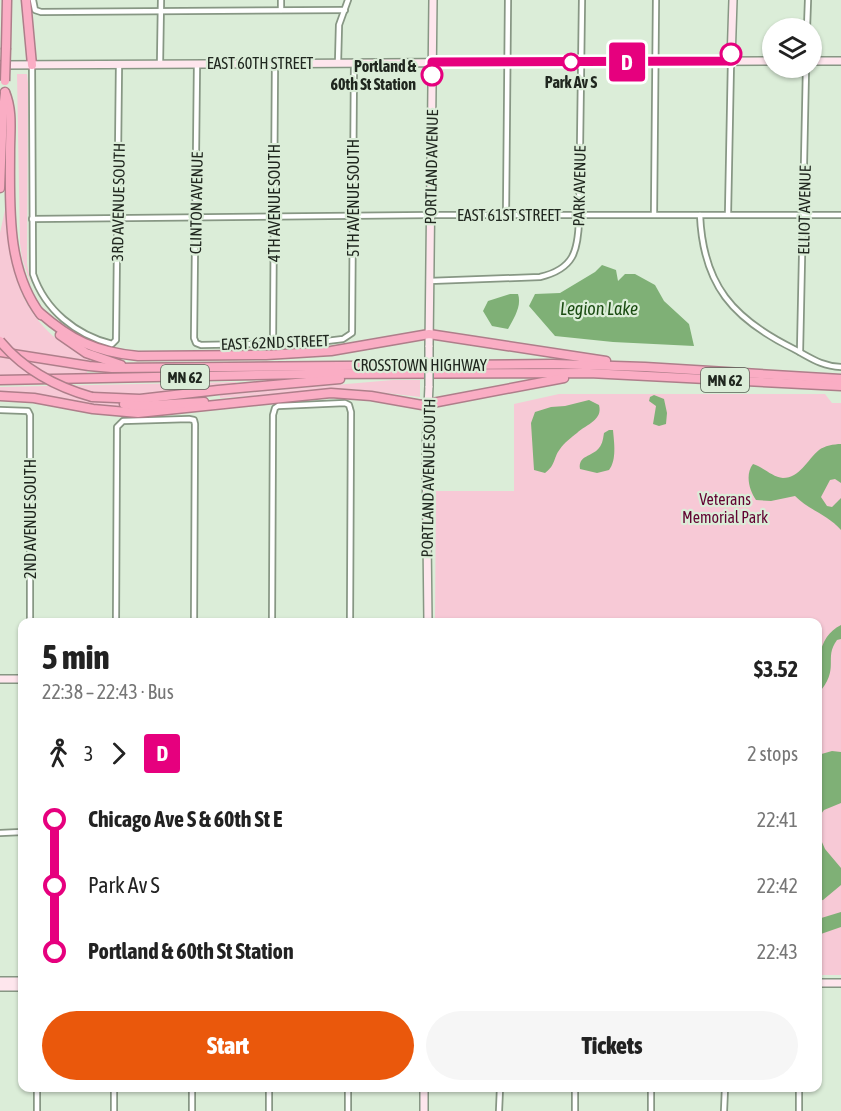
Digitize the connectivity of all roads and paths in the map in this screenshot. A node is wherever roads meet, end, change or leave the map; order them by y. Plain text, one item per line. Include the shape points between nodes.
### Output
1 (7, 0) edge
2 (26, 0) edge
3 (33, 0) edge
4 (161, 0) edge
5 (281, 0) edge
6 (348, 0) edge
7 (432, 0) edge
8 (508, 0) edge
9 (582, 0) edge
10 (656, 0) edge
11 (732, 0) edge
12 (808, 0) edge
13 (281, 10) junction
14 (345, 10) junction
15 (161, 11) junction
16 (807, 18) edge
17 (731, 61) junction
18 (762, 61) edge
19 (822, 61) edge
20 (841, 61) edge
21 (432, 62) junction
22 (507, 62) junction
23 (582, 62) junction
24 (657, 62) junction
25 (275, 63) junction
26 (339, 63) junction
27 (354, 63) junction
28 (119, 64) junction
29 (160, 64) junction
30 (197, 64) junction
31 (0, 65) edge
32 (32, 65) junction
33 (806, 78) edge
34 (5, 92) junction
35 (0, 188) edge
36 (579, 214) junction
37 (654, 214) junction
38 (728, 214) junction
39 (430, 215) junction
40 (506, 215) junction
41 (700, 215) junction
42 (804, 215) junction
43 (841, 215) edge
44 (274, 216) junction
45 (352, 216) junction
46 (118, 218) junction
47 (196, 218) junction
48 (32, 219) junction
49 (429, 281) junction
50 (39, 312) junction
51 (352, 333) joint
52 (429, 334) junction
53 (0, 341) edge
54 (196, 343) joint
55 (273, 343) junction
56 (0, 352) edge
57 (800, 352) junction
58 (128, 367) junction
59 (645, 367) junction
60 (841, 367) edge
61 (590, 373) junction
62 (370, 375) junction
63 (841, 379) edge
64 (0, 380) edge
65 (841, 386) edge
66 (0, 396) edge
67 (93, 397) junction
68 (265, 399) junction
69 (429, 403) junction
70 (0, 410) edge
71 (30, 618) edge
72 (116, 618) edge
73 (194, 618) edge
74 (272, 618) edge
75 (350, 618) edge
76 (428, 618) edge
77 (0, 679) edge
78 (18, 679) edge
79 (18, 832) edge
80 (0, 833) edge
81 (0, 981) edge
82 (18, 981) edge
83 (822, 982) edge
84 (841, 982) edge
85 (0, 987) edge
86 (18, 987) edge
87 (37, 1092) edge
88 (114, 1092) edge
89 (192, 1092) edge
90 (269, 1092) edge
91 (348, 1092) edge
92 (424, 1092) edge
93 (500, 1092) edge
94 (575, 1092) edge
95 (651, 1092) edge
96 (725, 1092) edge
97 (799, 1092) edge
98 (37, 1111) edge
99 (114, 1111) edge
100 (192, 1111) edge
101 (269, 1111) edge
102 (348, 1111) edge
103 (424, 1111) edge
104 (500, 1111) edge
105 (575, 1111) edge
106 (651, 1111) edge
107 (724, 1111) edge
108 (799, 1111) edge

1 - 34 highway, bridge
2 - 32 highway
3 - 15 street via 35,10 41,12
4 - 15 street
5 - 13 street
6 - 14 street
7 - 21 street, PORTLAND AVENUE
8 - 22 street
9 - 23 street, PARK AVENUE
10 - 24 street
11 - 17 street
12 - 16 street
13 - 14 street
13 - 15 street
14 - 26 street via 339,25
15 - 29 street
17 - 18 street, EAST 60TH STREET
17 - 24 street, EAST 60TH STREET
17 - 38 street
19 - 20 street
21 - 22 street, EAST 60TH STREET
21 - 27 street, EAST 60TH STREET
21 - 39 street, PORTLAND AVENUE
22 - 23 street, EAST 60TH STREET
22 - 40 street
23 - 24 street, EAST 60TH STREET
23 - 36 street, PARK AVENUE
24 - 37 street
25 - 26 street, EAST 60TH STREET
25 - 30 street, EAST 60TH STREET
25 - 44 street, 4TH AVENUE SOUTH
26 - 27 street, EAST 60TH STREET
27 - 45 street, 5TH AVENUE SOUTH
28 - 29 street, EAST 60TH STREET
28 - 32 street, EAST 60TH STREET
28 - 46 street, 3RD AVENUE SOUTH
29 - 30 street, EAST 60TH STREET
30 - 47 street, CLINTON AVENUE
31 - 32 street, EAST 60TH STREET
32 - 48 street
33 - 42 street, ELLIOT AVENUE
34 - 35 highway
34 - 50 highway via 10,105 10,188 16,264 25,290
36 - 37 street, EAST 61ST STREET
36 - 40 street, EAST 61ST STREET
36 - 49 street, PARK AVENUE via 572,258 556,273
37 - 41 street, EAST 61ST STREET
38 - 41 street, EAST 61ST STREET
38 - 42 street, EAST 61ST STREET
39 - 40 street, EAST 61ST STREET
39 - 45 street, EAST 61ST STREET
39 - 49 street, PORTLAND AVENUE
41 - 57 street via 708,265 734,309 753,326
42 - 43 street, EAST 61ST STREET
42 - 57 street, ELLIOT AVENUE
44 - 45 street, EAST 61ST STREET
44 - 47 street, EAST 61ST STREET
44 - 55 street, 4TH AVENUE SOUTH
45 - 51 street, 5TH AVENUE SOUTH
46 - 47 street, EAST 61ST STREET
46 - 48 street, EAST 61ST STREET
46 - 48 street, 3RD AVENUE SOUTH via 117,340 112,344 84,334 53,310 37,286 33,274
47 - 54 street, CLINTON AVENUE
49 - 52 street, PORTLAND AVENUE
50 - 52 highway via 79,342 116,354 138,356 331,351
50 - 58 highway via 69,343
51 - 55 street, EAST 62ND STREET via 343,339
52 - 59 highway
52 - 69 street, PORTLAND AVENUE SOUTH, bridge
53 - 67 highway, bridge via 30,369 55,385
54 - 55 street, EAST 62ND STREET
56 - 58 highway, CROSSTOWN HIGHWAY / MN 62 via 89,366
57 - 60 street via 827,366
58 - 59 highway, CROSSTOWN HIGHWAY / MN 62
59 - 63 highway, CROSSTOWN HIGHWAY / MN 62
61 - 62 highway, CROSSTOWN HIGHWAY / MN 62
61 - 65 highway, CROSSTOWN HIGHWAY / MN 62
61 - 69 highway
62 - 64 highway, CROSSTOWN HIGHWAY / MN 62
62 - 67 highway via 140,399
66 - 68 highway via 138,413
67 - 68 highway via 137,406
68 - 69 highway via 331,393
69 - 76 street, PORTLAND AVENUE SOUTH
70 - 71 street, 2ND AVENUE SOUTH via 23,410 30,415
72 - 73 street via 117,427 120,422 194,420
74 - 75 street via 273,415 278,406 330,404 349,405 351,412
77 - 78 street
79 - 80 street
81 - 82 street
83 - 84 street
85 - 86 street
87 - 98 street
88 - 99 street
89 - 100 street
90 - 101 street
91 - 102 street
92 - 103 street
93 - 104 street
94 - 105 street
95 - 106 street
96 - 107 street
97 - 108 street

